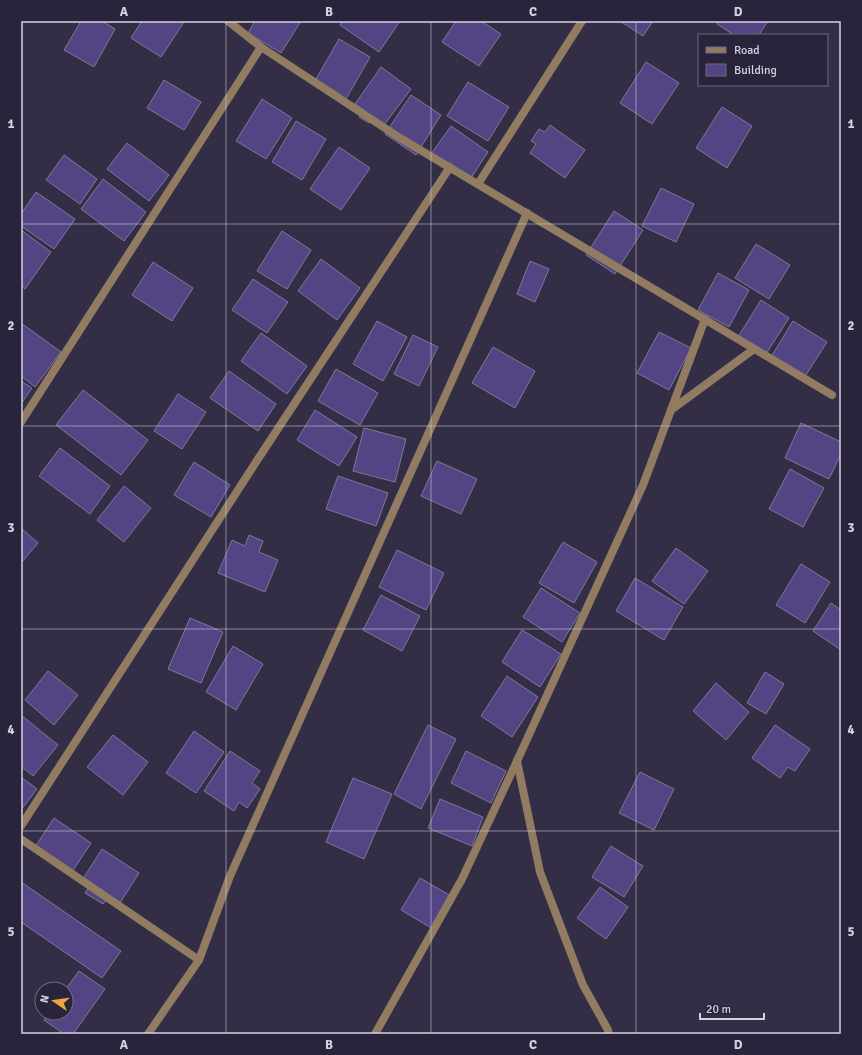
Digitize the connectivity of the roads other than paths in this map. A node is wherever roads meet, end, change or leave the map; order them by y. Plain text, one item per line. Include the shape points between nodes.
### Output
1 (228, 21) edge
2 (582, 21) edge
3 (261, 47) junction
4 (450, 167) junction
5 (478, 184) junction
6 (527, 213) junction
7 (705, 319) junction
8 (754, 348) junction
9 (832, 395) dead end
10 (671, 411) junction
11 (21, 422) edge
12 (517, 761) junction
13 (21, 826) edge
14 (21, 839) edge
15 (199, 960) junction
16 (148, 1034) edge
17 (375, 1034) edge
18 (609, 1034) edge

1 - 3 street
2 - 5 street
3 - 4 street via 400,138
3 - 11 street
4 - 5 street
4 - 13 street
5 - 6 street
6 - 7 street
6 - 15 street via 233,869
7 - 8 street
7 - 10 street
8 - 9 street
8 - 10 street
10 - 12 street via 643,485
12 - 17 street via 462,878
12 - 18 street via 540,872 583,985
14 - 15 street
15 - 16 street

